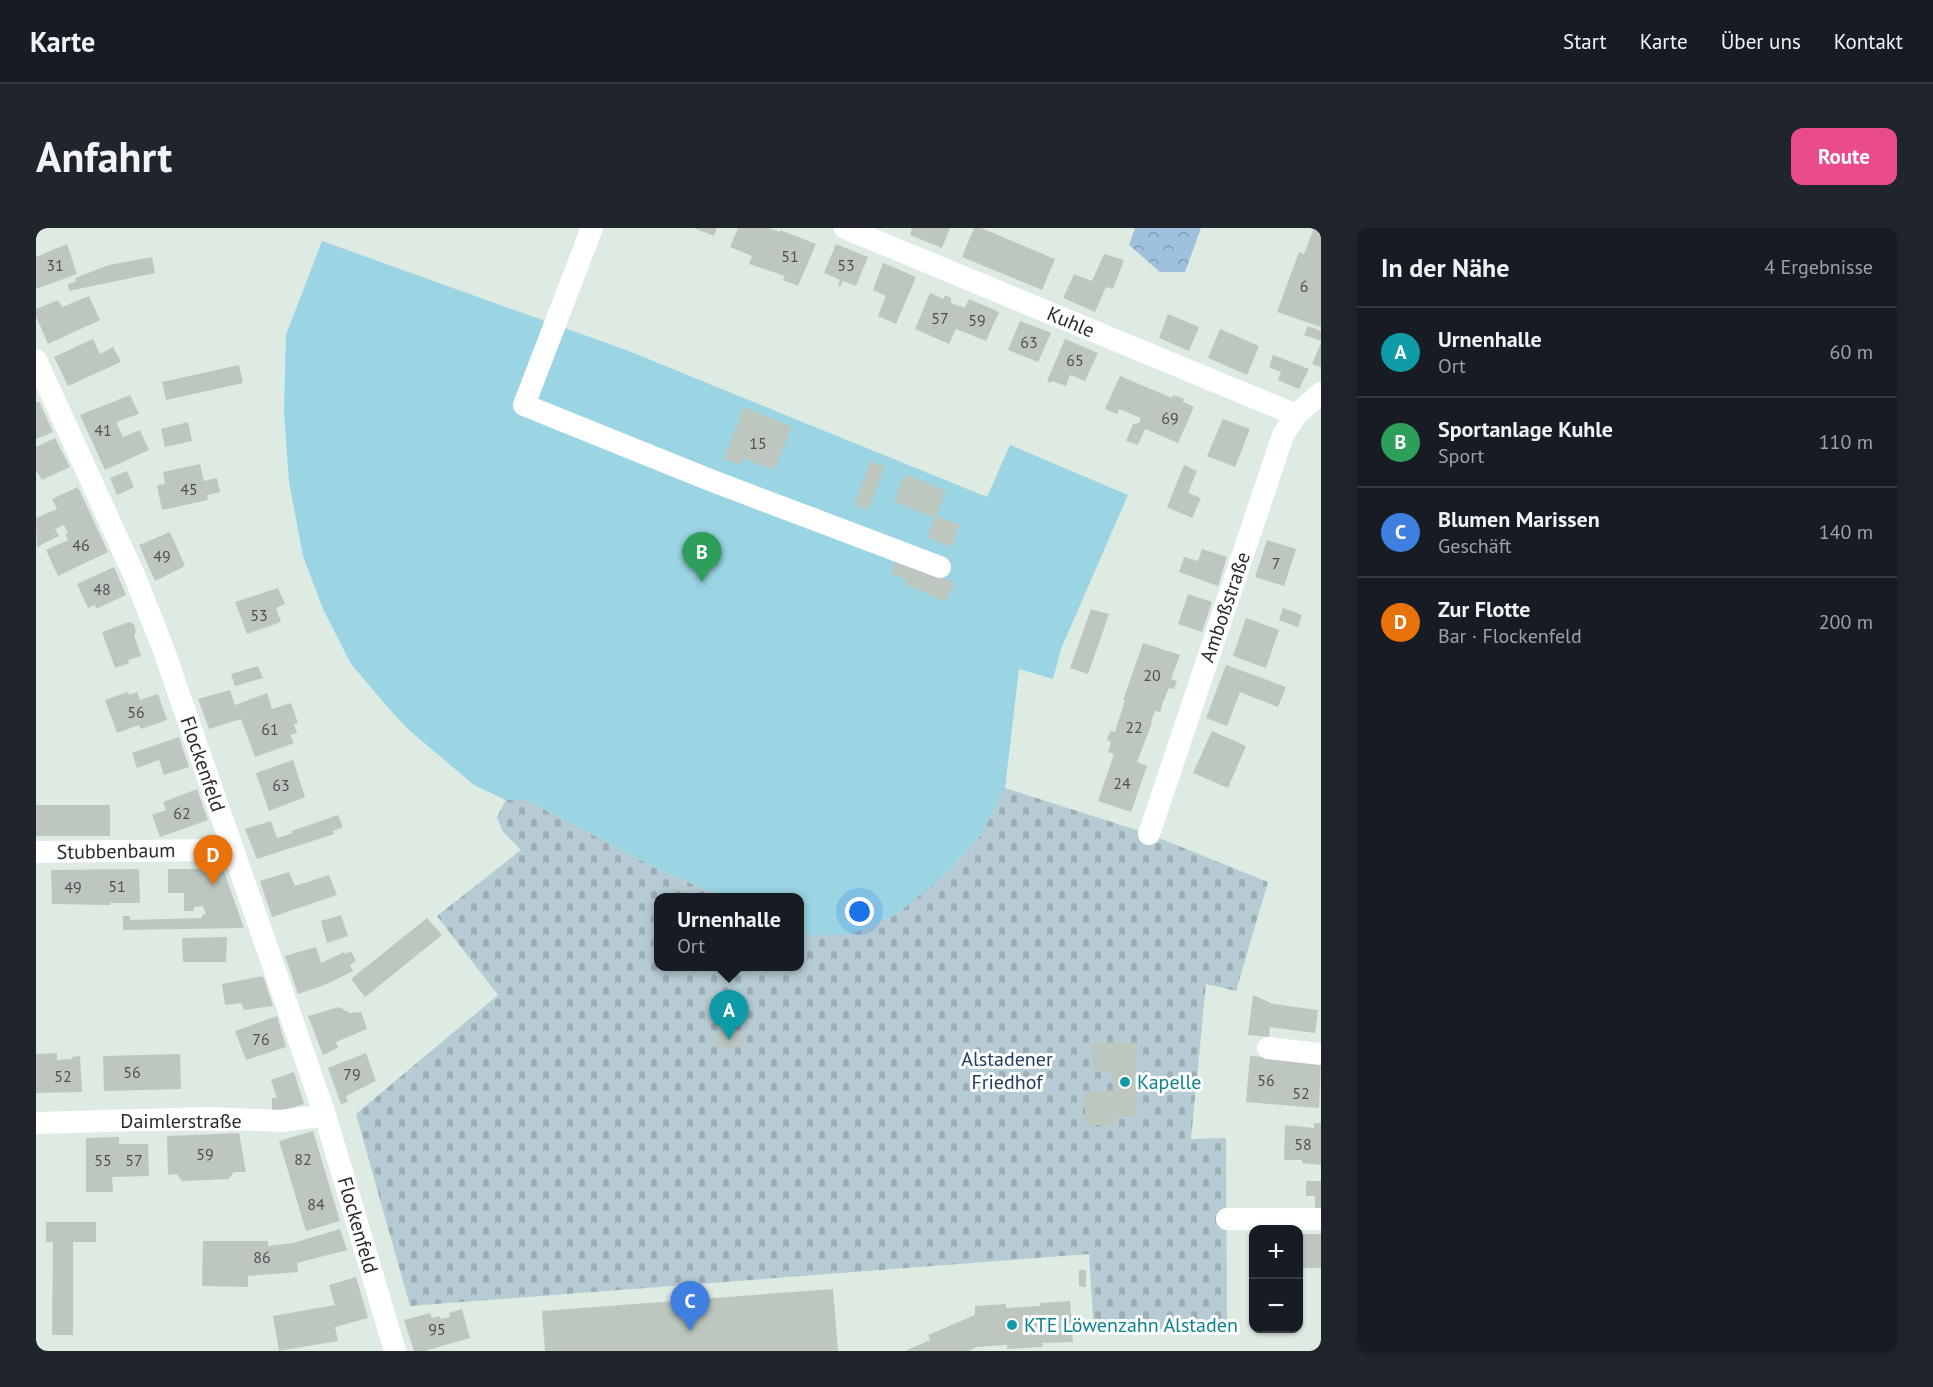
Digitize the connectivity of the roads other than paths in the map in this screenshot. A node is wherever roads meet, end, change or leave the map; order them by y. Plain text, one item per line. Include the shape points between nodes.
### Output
1 (592, 228) edge
2 (845, 228) edge
3 (36, 360) edge
4 (1321, 393) edge
5 (1296, 415) junction
6 (940, 567) dead end
7 (1149, 834) dead end
8 (231, 846) junction
9 (36, 852) edge
10 (1268, 1048) dead end
11 (1321, 1054) edge
12 (325, 1115) junction
13 (36, 1123) edge
14 (1227, 1219) dead end
15 (1321, 1219) edge
16 (395, 1351) edge

1 - 6 street via 524,405
2 - 5 street, Kuhle
3 - 8 street, Flockenfeld via 149,612
4 - 5 street, Amboßstraße
5 - 7 street, Amboßstraße via 1276,454 1165,807
8 - 9 street, Stubbenbaum via 212,850
8 - 12 street, Flockenfeld
10 - 11 street
12 - 13 street, Daimlerstraße via 282,1121 210,1118
12 - 16 street, Flockenfeld
14 - 15 street

